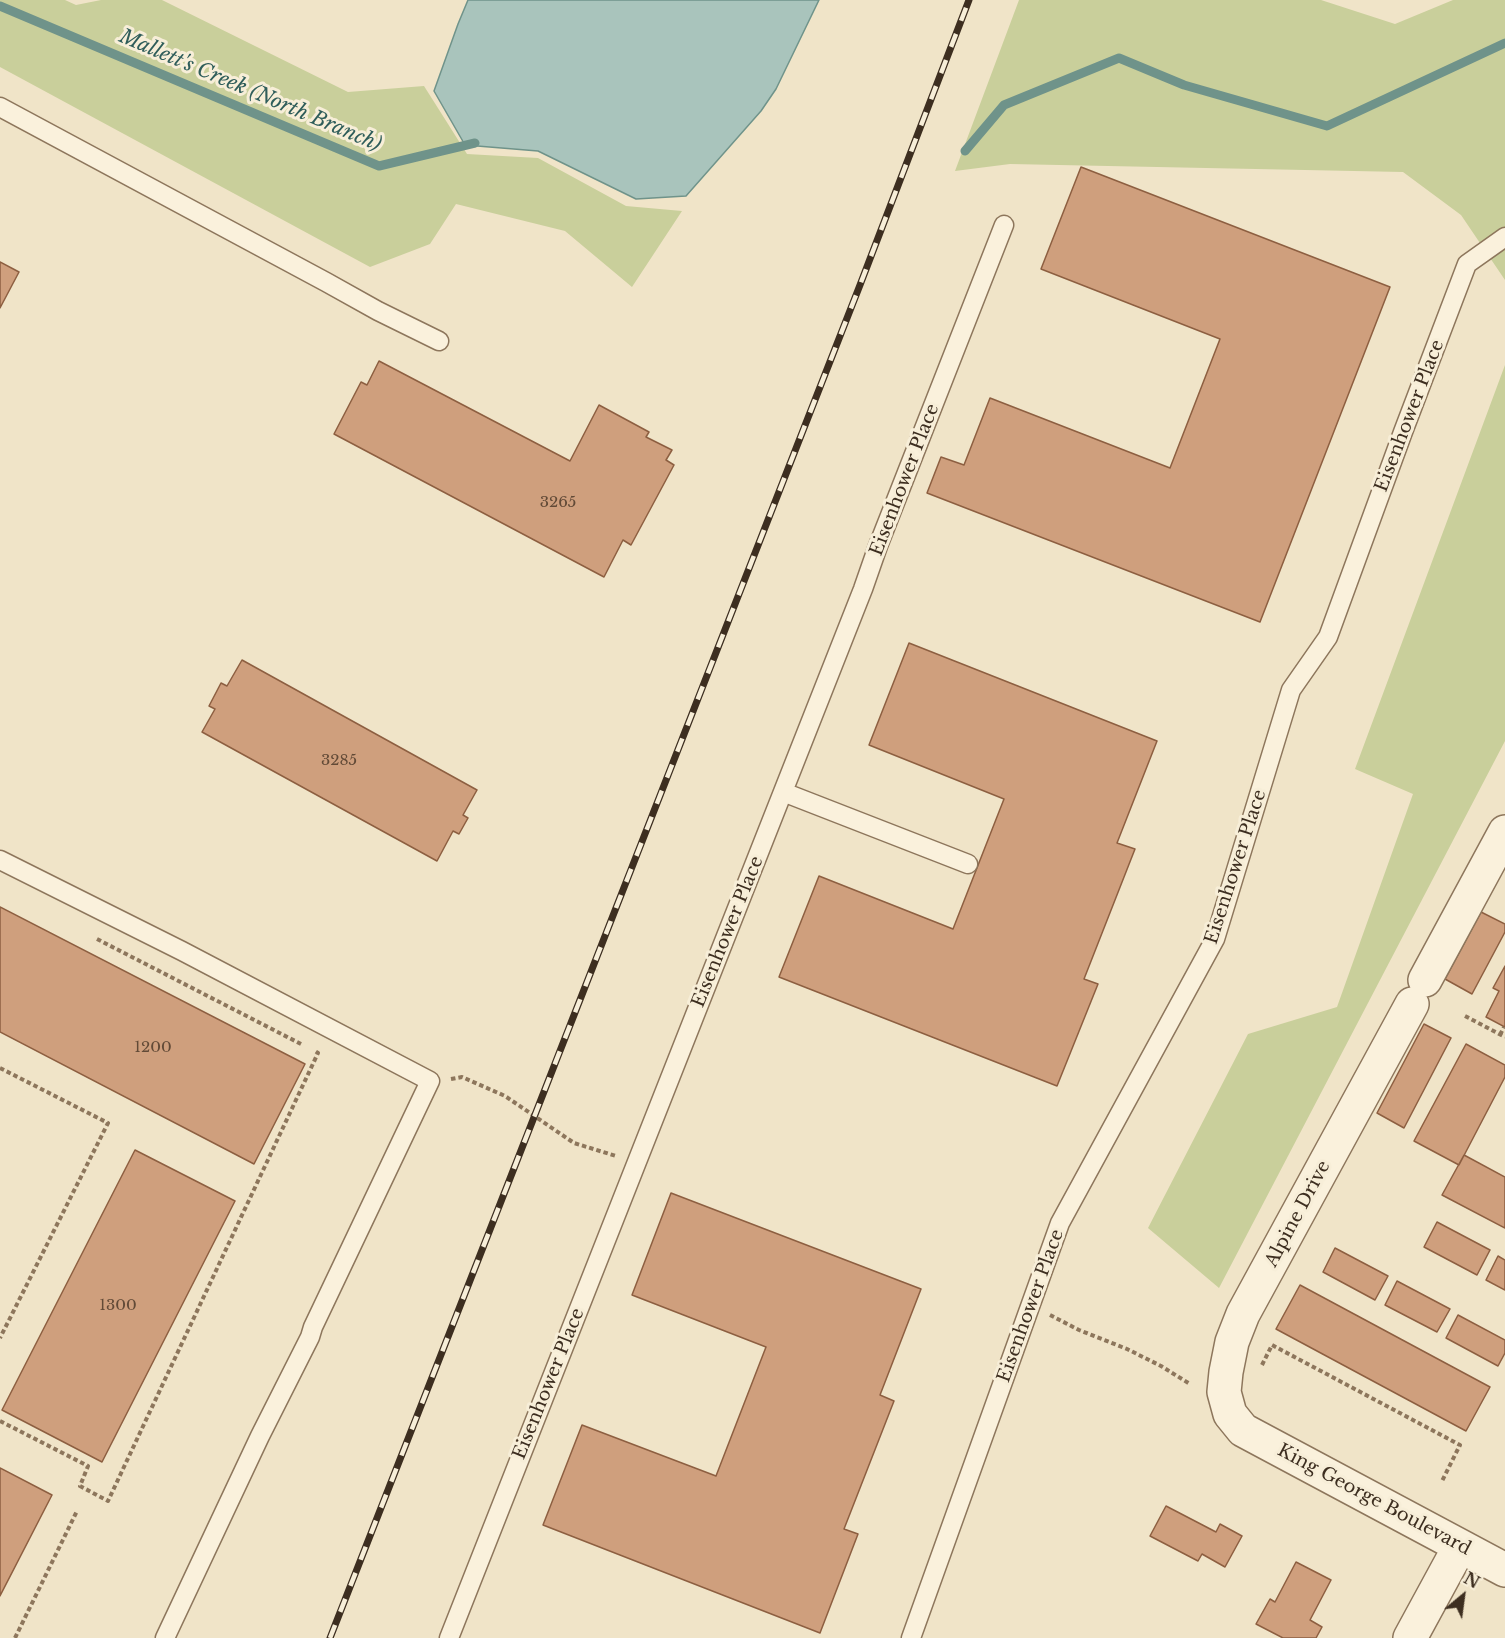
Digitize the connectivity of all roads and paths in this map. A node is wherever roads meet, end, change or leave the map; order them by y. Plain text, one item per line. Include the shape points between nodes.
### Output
1 (0, 107) edge
2 (1004, 225) dead end
3 (1505, 237) edge
4 (439, 341) dead end
5 (783, 792) junction
6 (1505, 832) edge
7 (0, 860) edge
8 (968, 864) dead end
9 (95, 938) dead end
10 (1465, 1016) dead end
11 (1504, 1027) edge
12 (1503, 1036) edge
13 (0, 1068) edge
14 (430, 1081) junction
15 (637, 1162) junction
16 (1031, 1305) junction
17 (0, 1338) edge
18 (1262, 1365) dead end
19 (1190, 1384) dead end
20 (0, 1422) edge
21 (1243, 1430) joint
22 (1442, 1481) dead end
23 (77, 1511) dead end
24 (1460, 1546) junction
25 (1505, 1569) edge
26 (15, 1638) edge
27 (165, 1638) edge
28 (449, 1638) edge
29 (911, 1638) edge
30 (1410, 1638) edge

1 - 4 lane
2 - 5 lane, Eisenhower Place
3 - 16 lane, Eisenhower Place via 1467,264 1328,637 1291,690 1215,939 1060,1223
5 - 8 lane
5 - 15 lane, Eisenhower Place
6 - 21 street, Alpine Drive via 1244,1314 1232,1342 1224,1392 1230,1414
7 - 14 lane
9 - 20 path via 318,1053 108,1501 80,1486 88,1466
10 - 12 path
11 - 12 path
13 - 17 path via 108,1123
14 - 15 path via 462,1077 506,1096 574,1143
14 - 27 lane
15 - 28 lane, Eisenhower Place
16 - 19 path via 1127,1349
16 - 29 lane, Eisenhower Place
18 - 22 path via 1272,1345 1460,1445
21 - 24 street, King George Boulevard
23 - 26 path
24 - 25 street, King George Boulevard
24 - 30 street

